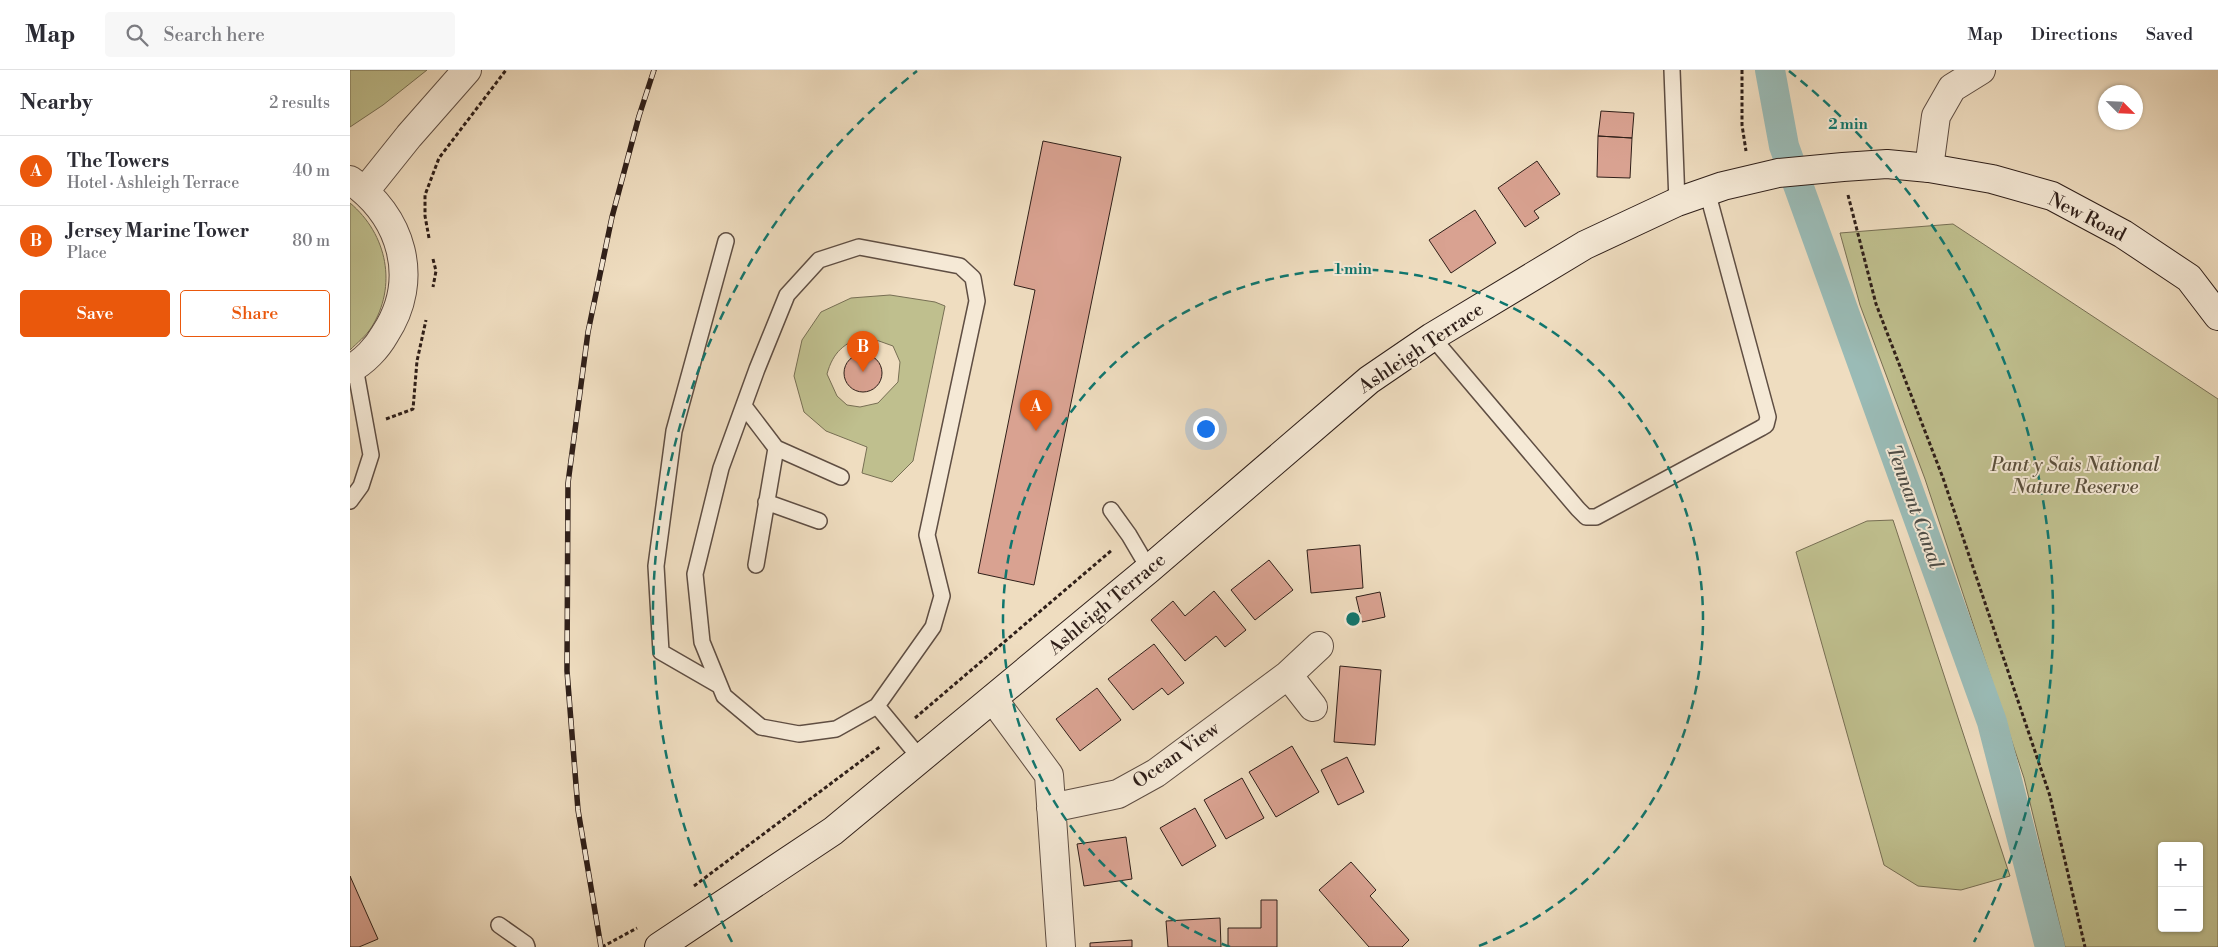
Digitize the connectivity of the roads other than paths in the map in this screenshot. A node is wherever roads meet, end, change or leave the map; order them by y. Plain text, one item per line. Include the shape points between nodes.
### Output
1 (467, 70) edge
2 (1672, 70) edge
3 (1980, 70) edge
4 (1929, 168) junction
5 (358, 185) edge
6 (1707, 191) junction
7 (1677, 202) junction
8 (726, 241) dead end
9 (2218, 316) edge
10 (1432, 336) junction
11 (352, 368) edge
12 (744, 406) junction
13 (776, 448) junction
14 (841, 477) dead end
15 (350, 501) edge
16 (766, 502) junction
17 (1111, 510) dead end
18 (819, 521) dead end
19 (756, 565) dead end
20 (1149, 569) junction
21 (1318, 646) dead end
22 (1288, 675) junction
23 (720, 686) junction
24 (994, 699) junction
25 (877, 706) junction
26 (1312, 707) dead end
27 (920, 758) junction
28 (1052, 808) junction
29 (499, 925) dead end
30 (527, 947) edge
31 (659, 947) edge
32 (1061, 947) edge

1 - 5 main road via 409,136
2 - 7 lane
3 - 4 main road via 1952,88 1936,116
4 - 6 main road, Ashleigh Terrace via 1887,164 1778,172
4 - 9 main road, New Road via 1992,179 2052,196 2122,234 2189,278
5 - 11 main road via 379,205 395,231 403,261 403,291 394,320 382,340
6 - 7 main road, Ashleigh Terrace
6 - 10 lane via 1767,422 1596,517 1586,517 1578,509
7 - 10 main road, Ashleigh Terrace via 1585,245
8 - 23 lane via 674,431 656,566 661,652
10 - 20 main road, Ashleigh Terrace via 1369,380
11 - 15 lane via 371,455 361,486
12 - 13 lane
12 - 23 lane via 721,468 695,574 702,642
12 - 25 lane via 787,295 819,260 858,247 960,266 973,278 977,301 927,535 942,596 933,627
13 - 14 lane
13 - 16 lane
16 - 18 lane
16 - 19 lane
17 - 20 lane
20 - 24 main road, Ashleigh Terrace
21 - 22 main road, Ocean View
22 - 26 main road
22 - 28 main road, Ocean View via 1156,772 1118,794
23 - 25 lane via 724,696 761,727 799,734 836,729
24 - 27 main road, Ashleigh Terrace
24 - 28 main road via 1049,775
25 - 27 lane
27 - 31 main road, Ashleigh Terrace via 833,831
28 - 32 main road
29 - 30 lane

